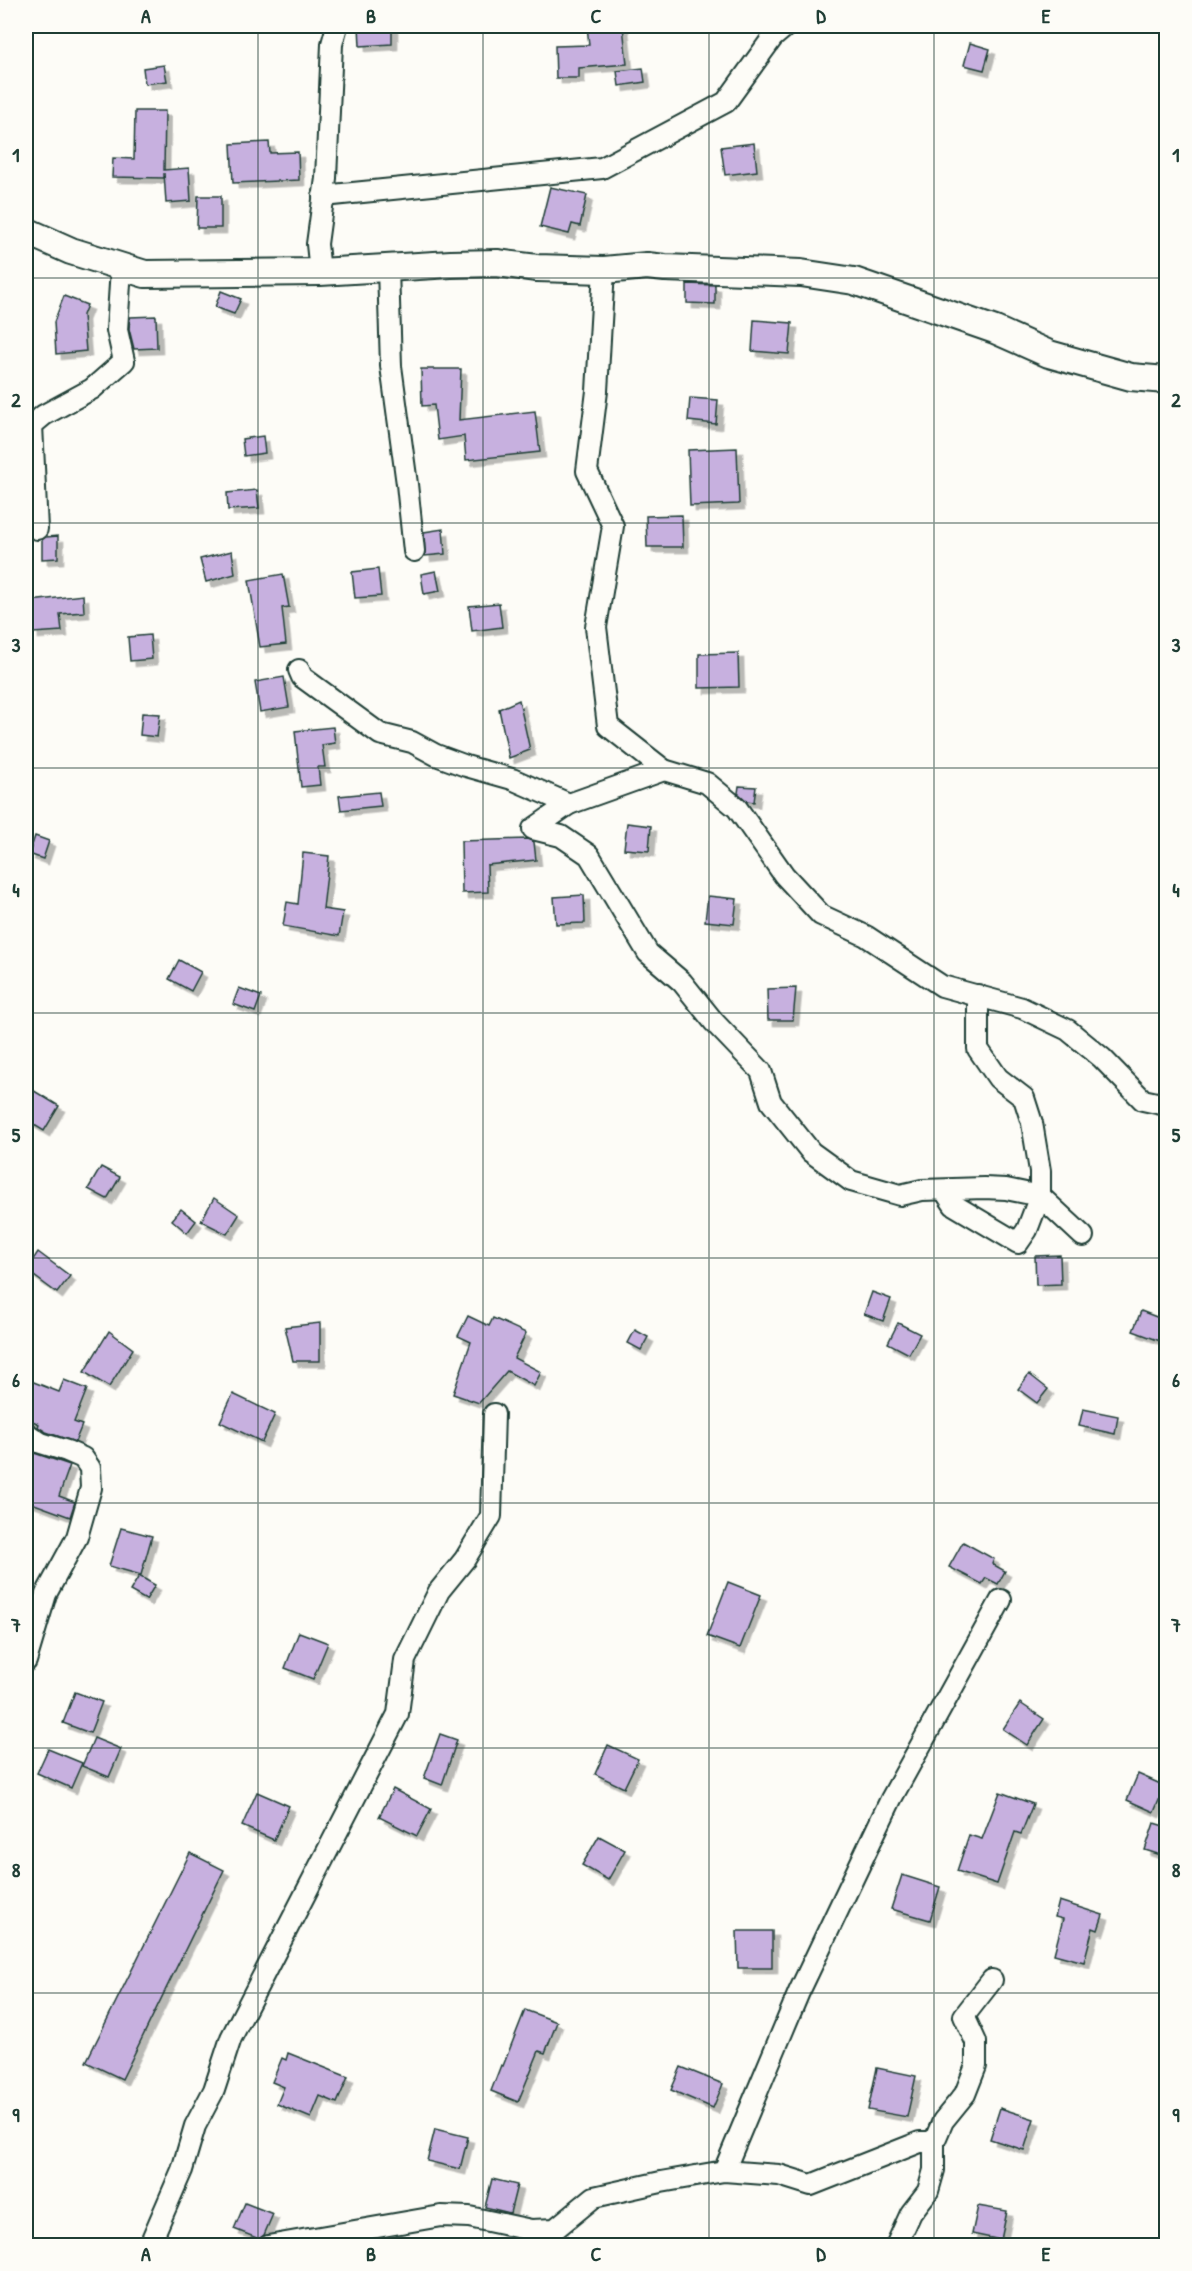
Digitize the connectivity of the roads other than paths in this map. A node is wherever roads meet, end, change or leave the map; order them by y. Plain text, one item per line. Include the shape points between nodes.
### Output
1 (337, 26) edge
2 (786, 26) edge
3 (323, 196) junction
4 (26, 231) edge
5 (121, 268) junction
6 (388, 268) junction
7 (604, 270) junction
8 (320, 272) junction
9 (1167, 380) edge
10 (29, 428) edge
11 (37, 529) dead end
12 (414, 551) dead end
13 (299, 670) dead end
14 (664, 770) junction
15 (569, 804) junction
16 (978, 995) junction
17 (1167, 1105) edge
18 (944, 1190) junction
19 (1040, 1196) junction
20 (1083, 1236) dead end
21 (494, 1414) dead end
22 (26, 1433) edge
23 (1001, 1600) dead end
24 (26, 1661) edge
25 (992, 1980) dead end
26 (934, 2142) junction
27 (724, 2171) junction
28 (149, 2246) edge
29 (268, 2246) edge
30 (896, 2246) edge

1 - 3 street via 332,44
2 - 3 street via 773,37 726,102 602,168
3 - 8 street via 317,244
4 - 5 street
5 - 8 street via 145,274 182,275
5 - 10 street via 117,330 124,361 92,389 44,415
6 - 7 street via 497,263
6 - 8 street
6 - 12 street via 391,366
7 - 9 street via 646,266 801,273 854,281 995,330 1049,354 1131,377
7 - 14 street via 597,391 587,471 612,526 596,627 606,715 608,726
10 - 11 street
13 - 15 street via 302,677 380,734 512,779
14 - 15 street
14 - 16 street via 707,783 737,808 784,875 820,915 866,936 942,986
15 - 18 street via 533,829 561,836 589,855 648,953 682,982 761,1071 771,1102 810,1152 851,1181 900,1195
16 - 17 street via 1022,1008 1068,1030 1143,1100
16 - 19 street via 978,1049 998,1078 1024,1098 1040,1171
18 - 19 street via 1006,1189
18 - 19 street via 954,1205 1018,1243
19 - 20 street
21 - 28 street via 490,1516 465,1559 439,1592 405,1660 398,1714 231,2038 214,2090 195,2126 182,2170
22 - 24 street via 41,1443 83,1458 90,1468 92,1488 77,1536 46,1594
23 - 27 street via 891,1799 799,1992
25 - 26 street via 964,2016 976,2042 976,2066 965,2094 943,2121
26 - 27 street via 920,2142 810,2185 779,2175
26 - 30 street via 934,2170 928,2192 911,2213
27 - 29 street via 594,2197 555,2229 531,2230 470,2217 441,2216

